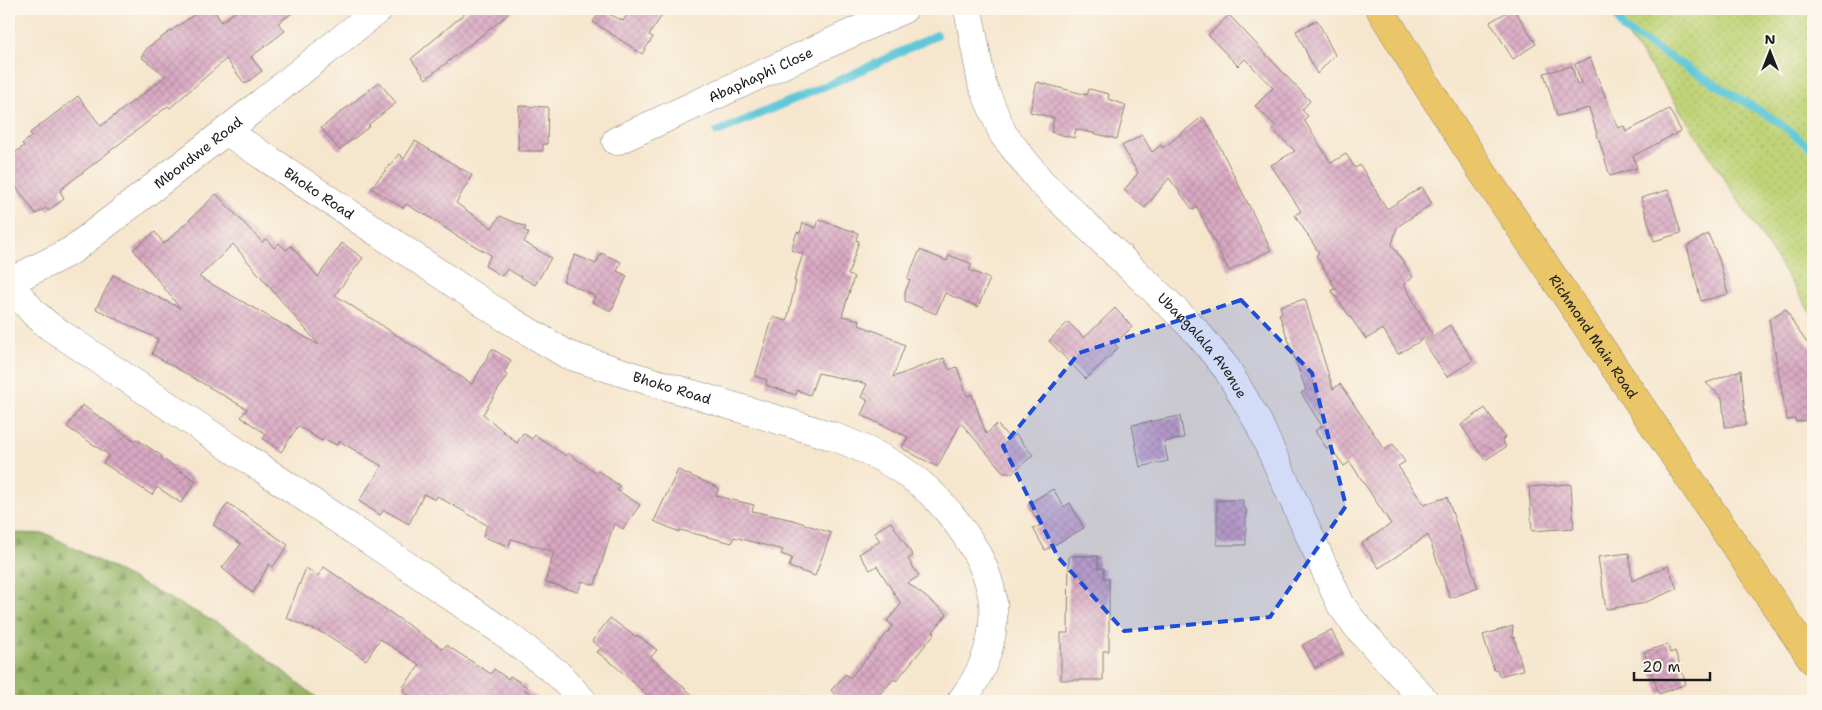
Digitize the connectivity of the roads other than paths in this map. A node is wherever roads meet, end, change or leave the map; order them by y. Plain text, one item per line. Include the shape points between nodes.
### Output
1 (379, 9) edge
2 (904, 9) edge
3 (968, 9) edge
4 (1380, 9) edge
5 (226, 131) junction
6 (616, 141) dead end
7 (9, 283) edge
8 (1813, 661) edge
9 (583, 701) edge
10 (961, 701) edge
11 (1425, 701) edge

1 - 5 street, Mbondwe Road
2 - 6 street, Abaphaphi Close
3 - 11 street, Ubangalala Avenue via 982,84 1003,134 1041,182 1174,309 1228,369 1258,422 1342,605 1354,623
4 - 8 main road, Richmond Main Road via 1486,177
5 - 7 street, Mbondwe Road via 71,251
5 - 10 street, Bhoko Road via 506,318 568,355 832,436 861,448 916,480 964,532 987,578 993,601 994,618 985,662
7 - 9 street via 34,314 49,326 503,632 557,673

